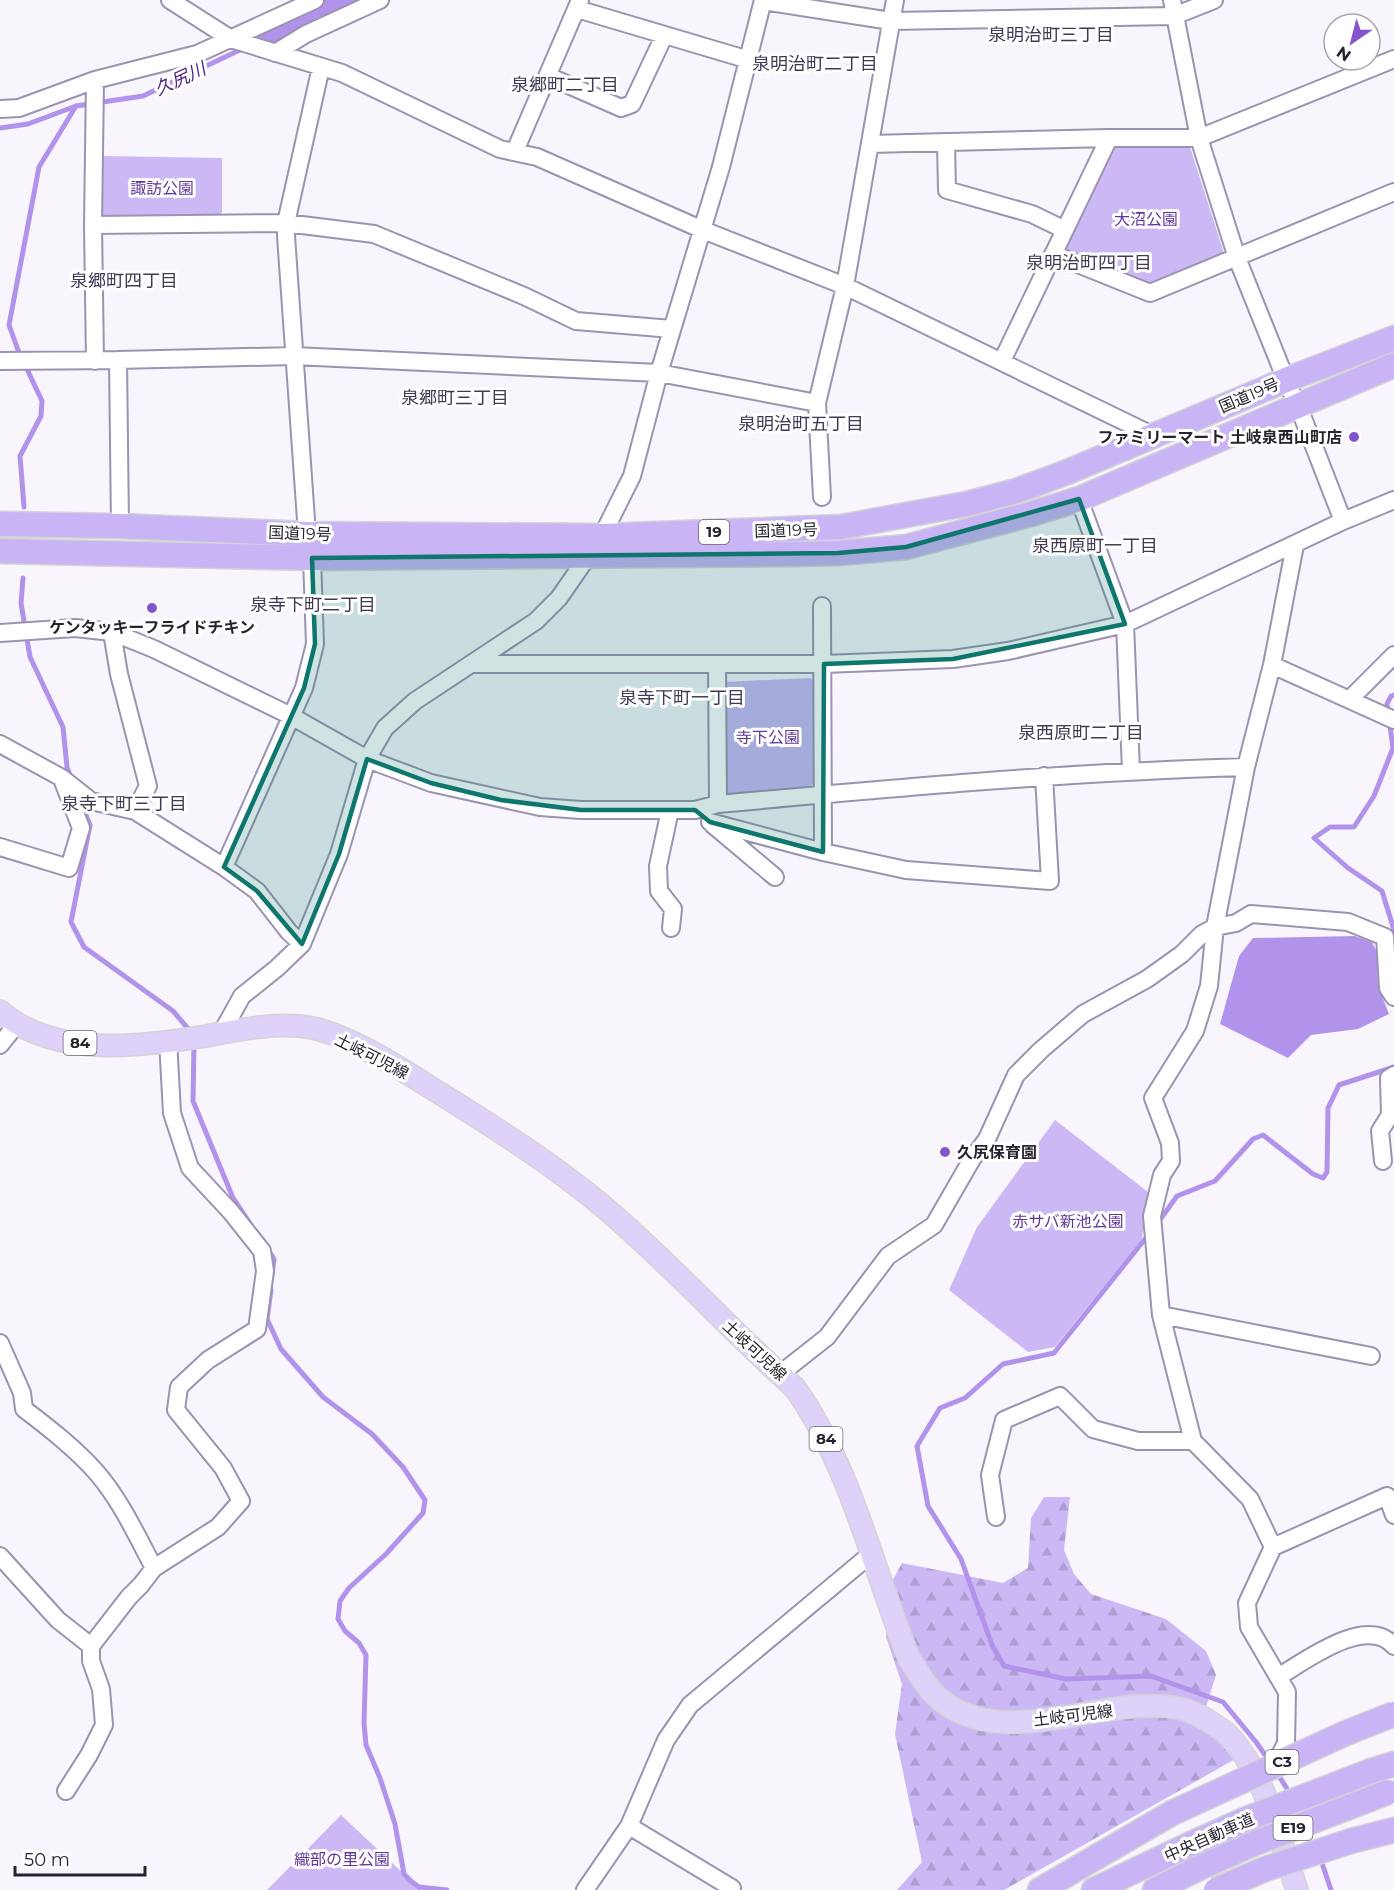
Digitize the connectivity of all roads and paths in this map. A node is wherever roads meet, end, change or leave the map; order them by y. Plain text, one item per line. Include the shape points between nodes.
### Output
1 (170, 0) edge
2 (315, 0) edge
3 (380, 0) edge
4 (763, 0) edge
5 (895, 0) edge
6 (1214, 0) edge
7 (579, 4) edge
8 (1173, 8) edge
9 (891, 21) junction
10 (664, 36) junction
11 (231, 39) junction
12 (275, 53) junction
13 (1394, 59) edge
14 (749, 60) junction
15 (321, 67) junction
16 (548, 76) junction
17 (95, 80) junction
18 (0, 109) edge
19 (1108, 138) junction
20 (1199, 138) junction
21 (946, 142) junction
22 (870, 144) junction
23 (515, 151) junction
24 (1394, 192) edge
25 (286, 224) junction
26 (93, 225) junction
27 (703, 230) junction
28 (1065, 230) junction
29 (1053, 254) junction
30 (1237, 258) junction
31 (845, 286) junction
32 (672, 329) junction
33 (1394, 338) edge
34 (294, 356) junction
35 (118, 360) junction
36 (0, 361) edge
37 (95, 361) junction
38 (1002, 361) junction
39 (1394, 365) edge
40 (659, 373) junction
41 (1286, 380) junction
42 (817, 403) junction
43 (1297, 405) junction
44 (1154, 436) junction
45 (822, 497) dead end
46 (1079, 499) junction
47 (1394, 500) edge
48 (1343, 521) junction
49 (0, 524) edge
50 (120, 526) junction
51 (308, 534) junction
52 (602, 536) junction
53 (1295, 545) junction
54 (0, 551) edge
55 (589, 556) junction
56 (312, 558) junction
57 (822, 606) dead end
58 (1125, 624) junction
59 (7, 632) edge
60 (112, 632) junction
61 (1394, 654) edge
62 (472, 664) junction
63 (717, 664) junction
64 (824, 664) junction
65 (1272, 665) junction
66 (1350, 699) junction
67 (291, 716) junction
68 (1394, 720) edge
69 (0, 744) edge
70 (367, 759) junction
71 (1246, 767) junction
72 (1131, 770) junction
73 (1044, 776) junction
74 (62, 778) junction
75 (823, 794) junction
76 (718, 804) junction
77 (670, 810) junction
78 (695, 810) junction
79 (135, 811) junction
80 (710, 822) junction
81 (0, 847) edge
82 (823, 852) junction
83 (224, 867) junction
84 (775, 878) dead end
85 (1215, 927) junction
86 (671, 928) dead end
87 (302, 944) junction
88 (1394, 997) edge
89 (8, 1018) edge
90 (214, 1034) junction
91 (172, 1040) junction
92 (0, 1045) edge
93 (1394, 1075) edge
94 (1383, 1161) dead end
95 (1161, 1315) junction
96 (0, 1343) edge
97 (1371, 1356) dead end
98 (780, 1374) junction
99 (1193, 1441) junction
100 (1394, 1515) edge
101 (996, 1517) dead end
102 (1273, 1546) junction
103 (871, 1554) junction
104 (0, 1556) edge
105 (154, 1568) junction
106 (91, 1646) junction
107 (1394, 1646) edge
108 (1278, 1677) junction
109 (1394, 1714) edge
110 (1394, 1764) edge
111 (1262, 1788) junction
112 (66, 1791) dead end
113 (1391, 1791) edge
114 (629, 1826) junction
115 (1394, 1830) edge
116 (585, 1890) edge
117 (731, 1890) edge
118 (1040, 1890) edge
119 (1094, 1890) edge
120 (1155, 1890) edge
121 (1216, 1890) edge
122 (1297, 1890) edge

1 - 11 street
2 - 11 street
3 - 12 street
4 - 9 street
4 - 14 street
5 - 9 street
6 - 8 street
7 - 10 street
7 - 16 street
8 - 9 street
8 - 20 street
9 - 22 street
10 - 14 street
10 - 16 street via 632,104 621,108
11 - 12 street
11 - 17 street via 197,54
12 - 15 street
13 - 20 street
14 - 27 street
15 - 23 street via 342,73 500,149
15 - 25 street
16 - 23 street
17 - 18 street via 19,108
17 - 26 street
19 - 20 street
19 - 21 street
19 - 28 street
20 - 30 street
21 - 22 street
21 - 28 street via 947,190 1032,214
22 - 31 street
23 - 27 street
24 - 30 street
25 - 26 street
25 - 32 street via 374,234 576,321
25 - 34 street
26 - 37 street
27 - 31 street
27 - 32 street
28 - 29 street
29 - 30 street via 1150,294
29 - 38 street
30 - 41 street
31 - 38 street
31 - 42 street
32 - 40 street
33 - 41 highway, 国道19号 / 19
34 - 35 street
34 - 40 street
34 - 51 street
35 - 37 street
35 - 50 street
36 - 37 street
38 - 44 street
39 - 43 highway, 国道19号 / 19
40 - 42 street
40 - 52 street via 632,476
41 - 43 street
41 - 44 highway, 国道19号 / 19
42 - 45 street
43 - 46 highway, 国道19号 / 19
43 - 48 street
44 - 52 highway, 国道19号 / 19 via 1016,491 892,519 841,528
46 - 55 highway, 国道19号 / 19 via 906,547 803,554
46 - 58 street
47 - 48 street
48 - 53 street
49 - 50 highway, 国道19号 / 19
50 - 51 highway, 国道19号 / 19
51 - 52 highway, 国道19号 / 19
52 - 55 street
53 - 58 street
53 - 65 street
54 - 56 highway, 国道19号 / 19
55 - 56 highway, 国道19号 / 19
55 - 62 street via 559,598 536,621
56 - 67 street via 315,644 304,688
57 - 64 street
58 - 64 street via 1008,651 953,659
58 - 72 street
59 - 60 street via 75,628
60 - 67 street
60 - 79 street via 148,786
61 - 66 street
62 - 63 street
62 - 70 street via 415,701 385,728
63 - 64 street
63 - 76 street
64 - 75 street
65 - 66 street
65 - 71 street
66 - 68 street
67 - 70 street
67 - 83 street
69 - 74 street
70 - 77 street via 431,783 540,807
70 - 87 street via 339,854
71 - 72 street
71 - 85 street
72 - 73 street
73 - 75 street
73 - 82 street via 1050,881 906,870
74 - 79 street via 91,801
74 - 81 street via 81,828 69,868
75 - 76 street
75 - 82 street
76 - 78 street
77 - 78 street
77 - 86 street via 658,866 659,891 673,909
78 - 80 street
79 - 83 street
80 - 82 street
80 - 84 street
83 - 87 street via 257,891
85 - 88 street via 1236,923 1251,914 1348,922 1385,937 1388,988
85 - 95 street via 1209,986 1195,1031 1153,1098 1170,1143 1172,1161 1162,1176 1152,1216
85 - 98 street via 1147,979 1083,1014 1016,1075 987,1139 934,1225 888,1256 826,1336
87 - 90 street via 242,996
89 - 91 main road, 土岐可児線 / 84 via 46,1037 93,1046
89 - 92 street
90 - 91 main road, 土岐可児線 / 84
90 - 98 main road, 土岐可児線 / 84 via 292,1026 321,1030 396,1066 556,1169 605,1209
91 - 105 street via 172,1113 190,1168 262,1251 265,1271 257,1329 208,1360 179,1387 176,1410 223,1468 241,1501 218,1527
93 - 94 street via 1389,1078 1390,1115 1380,1131
95 - 97 street
95 - 99 street
96 - 105 street via 22,1394 24,1409 96,1473 120,1506
98 - 103 main road, 土岐可児線 / 84 via 812,1412 832,1450
99 - 101 street via 1138,1441 1093,1429 1060,1396 1004,1420 990,1475
99 - 102 street via 1251,1499
100 - 102 street via 1387,1496
102 - 108 street via 1247,1603 1249,1627
103 - 111 main road, 土岐可児線 / 84 via 909,1658 922,1679 950,1706 968,1715 1012,1722 1129,1708 1180,1708 1228,1734 1244,1753
103 - 114 street via 690,1705 666,1740
104 - 106 street via 58,1620
105 - 106 street
106 - 112 street via 104,1725
107 - 108 street via 1390,1641 1366,1634 1338,1642
108 - 111 street via 1287,1692 1286,1743
109 - 118 highway, C3, bridge via 1172,1814
110 - 119 highway, 中央自動車道 / E19, bridge via 1244,1820
111 - 122 main road, 土岐可児線 / 84
113 - 120 highway, 中央自動車道 / E19, bridge via 1252,1844
114 - 116 street
114 - 117 street
115 - 121 highway, bridge via 1265,1869

